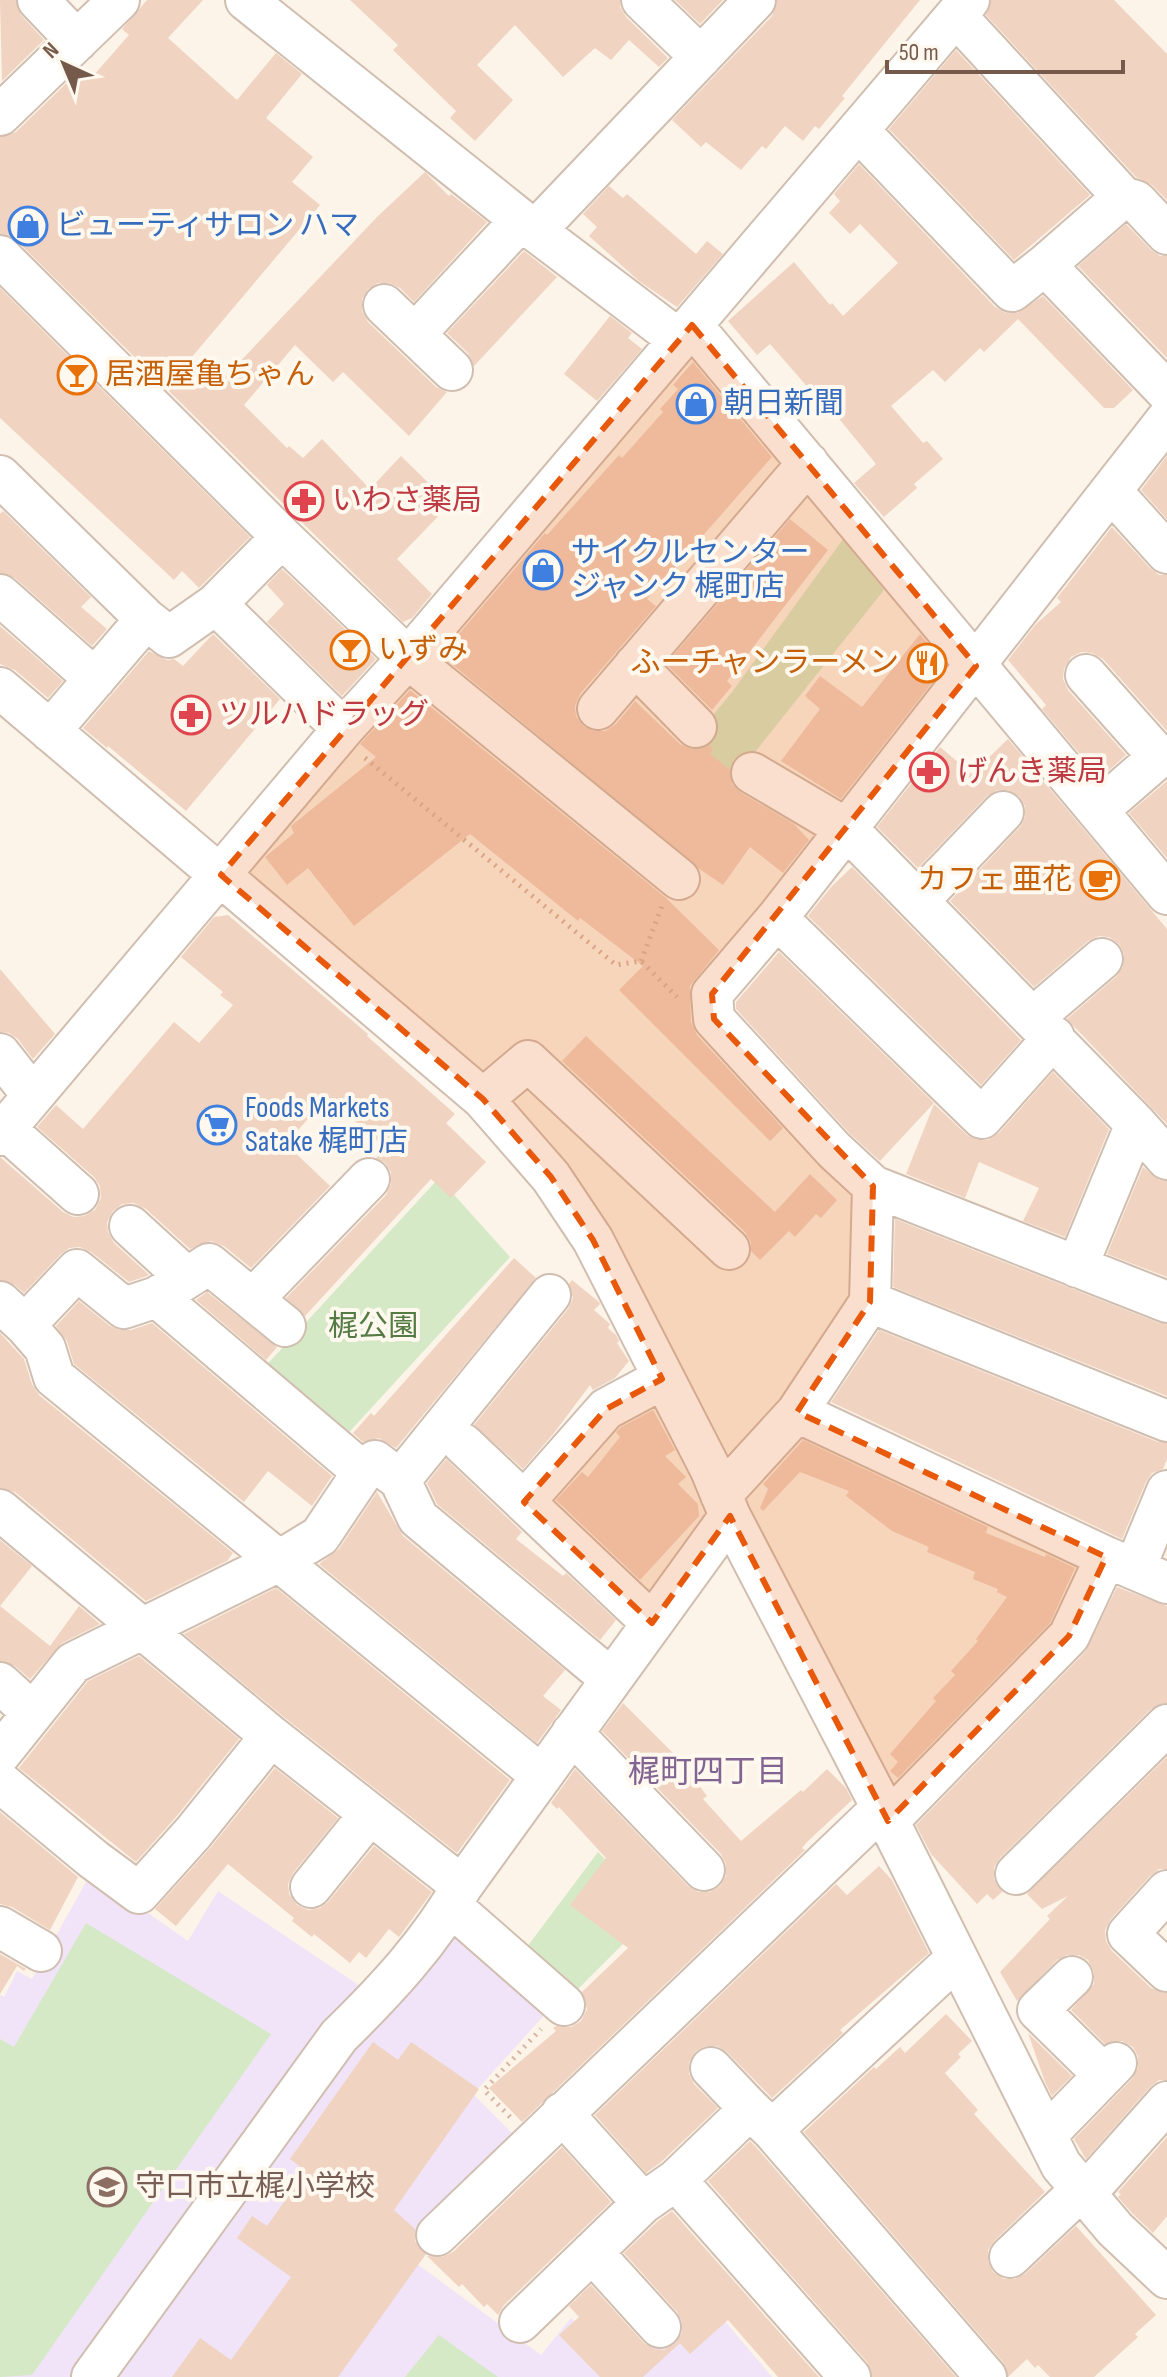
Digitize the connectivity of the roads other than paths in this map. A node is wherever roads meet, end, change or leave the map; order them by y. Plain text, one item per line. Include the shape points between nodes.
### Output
1 (38, 0) edge
2 (119, 0) edge
3 (642, 0) edge
4 (755, 0) edge
5 (273, 8) edge
6 (962, 8) edge
7 (77, 41) junction
8 (701, 57) junction
9 (0, 115) edge
10 (859, 131) junction
11 (1123, 197) junction
12 (528, 225) junction
13 (1167, 234) edge
14 (0, 256) edge
15 (1045, 265) junction
16 (384, 305) dead end
17 (685, 332) junction
18 (415, 334) junction
19 (452, 370) dead end
20 (1167, 392) edge
21 (1167, 419) edge
22 (808, 463) junction
23 (0, 476) edge
24 (1111, 491) junction
25 (282, 537) junction
26 (1167, 553) edge
27 (0, 595) edge
28 (216, 604) junction
29 (146, 619) junction
30 (408, 658) junction
31 (635, 665) junction
32 (976, 666) junction
33 (1086, 675) dead end
34 (95, 679) junction
35 (0, 688) edge
36 (598, 709) dead end
37 (696, 727) dead end
38 (50, 731) junction
39 (341, 733) junction
40 (752, 773) dead end
41 (1098, 810) junction
42 (1003, 812) dead end
43 (847, 829) junction
44 (221, 875) junction
45 (679, 879) road end
46 (1167, 894) edge
47 (918, 901) junction
48 (777, 918) junction
49 (1102, 959) dead end
50 (1044, 1027) junction
51 (0, 1054) edge
52 (33, 1096) junction
53 (483, 1099) junction
54 (2, 1132) edge
55 (1156, 1141) edge
56 (369, 1179) dead end
57 (873, 1186) junction
58 (78, 1194) dead end
59 (130, 1226) dead end
60 (729, 1249) dead end
61 (1077, 1267) junction
62 (172, 1288) junction
63 (550, 1295) dead end
64 (254, 1298) junction
65 (870, 1302) junction
66 (1167, 1302) edge
67 (12, 1314) edge
68 (285, 1326) dead end
69 (662, 1379) junction
70 (797, 1412) junction
71 (1167, 1421) edge
72 (463, 1444) dead end
73 (382, 1476) junction
74 (1167, 1491) edge
75 (524, 1502) junction
76 (725, 1506) junction
77 (0, 1510) edge
78 (279, 1561) junction
79 (1136, 1569) edge
80 (652, 1623) junction
81 (142, 1631) junction
82 (611, 1679) junction
83 (0, 1683) edge
84 (32, 1712) junction
85 (1167, 1725) edge
86 (572, 1733) junction
87 (271, 1736) junction
88 (0, 1754) edge
89 (542, 1776) junction
90 (0, 1782) edge
91 (370, 1814) junction
92 (885, 1815) junction
93 (704, 1870) dead end
94 (1016, 1874) dead end
95 (311, 1887) dead end
96 (1167, 1891) edge
97 (457, 1896) junction
98 (0, 1927) edge
99 (41, 1951) dead end
100 (956, 1959) junction
101 (1167, 1971) edge
102 (1072, 1977) dead end
103 (564, 2005) road end
104 (711, 2068) dead end
105 (1167, 2102) edge
106 (761, 2120) junction
107 (548, 2126) junction
108 (1046, 2135) junction
109 (676, 2180) junction
110 (1083, 2192) junction
111 (643, 2203) junction
112 (437, 2235) dead end
113 (592, 2252) junction
114 (1010, 2257) dead end
115 (1161, 2261) edge
116 (520, 2322) dead end
117 (660, 2327) dead end
118 (92, 2377) edge
119 (850, 2377) edge
120 (986, 2377) edge

1 - 7 street
2 - 7 street
3 - 8 street
4 - 8 street
5 - 12 street
6 - 10 street
6 - 11 street
7 - 9 street
8 - 12 street
10 - 15 street via 1012,291
10 - 17 street
11 - 13 street via 1136,201
11 - 15 street
12 - 17 street
12 - 18 street
14 - 25 street
15 - 20 street
16 - 18 street
17 - 22 street
17 - 30 street
18 - 19 street
21 - 24 street
22 - 31 street
22 - 32 street
23 - 29 street
24 - 26 street
24 - 32 street
25 - 28 street
25 - 30 street
27 - 34 street
28 - 29 street via 169,637
28 - 39 street
29 - 34 street
30 - 39 street
30 - 45 street
31 - 36 street
31 - 37 street
32 - 41 street
32 - 43 street
33 - 41 street via 1159,757
34 - 38 street
35 - 38 street
38 - 44 street
39 - 44 street
40 - 43 street
41 - 46 street
42 - 47 street
43 - 47 street
43 - 48 street
44 - 52 street
44 - 53 street
47 - 50 street
48 - 50 street via 982,1118
48 - 57 street via 712,994 714,1019
49 - 50 street
50 - 55 street
51 - 52 street
52 - 54 street
53 - 60 street via 528,1061
53 - 69 street via 551,1177 593,1240
54 - 58 street
55 - 61 street
56 - 64 street
57 - 61 street
57 - 65 street
59 - 62 street
61 - 66 street
62 - 64 street via 209,1264
62 - 67 street via 124,1308 77,1270
62 - 73 street
63 - 73 street
64 - 68 street
65 - 70 street
65 - 71 street
67 - 78 street via 45,1348 54,1377
69 - 75 street via 606,1409
69 - 76 street
70 - 76 street
70 - 79 street
72 - 75 street
73 - 78 street via 320,1536
73 - 82 street via 418,1518
74 - 79 street
75 - 80 street
76 - 80 street
76 - 92 street
77 - 81 street
78 - 81 street
78 - 89 street
79 - 92 street
80 - 82 street
81 - 84 street via 73,1663
81 - 87 street
82 - 86 street
83 - 84 street
84 - 88 street
85 - 94 street
86 - 89 street
86 - 93 street
87 - 90 street via 139,1893
87 - 91 street
89 - 97 street
91 - 95 street
91 - 97 street
92 - 100 street
92 - 107 street
96 - 101 street via 1128,1934
97 - 103 street
97 - 118 street via 380,1996 339,2036
98 - 99 street
100 - 106 street
100 - 108 street
102 - 108 street via 1038,2010 1110,2069
104 - 106 street
105 - 110 street
106 - 109 street
106 - 120 street
107 - 111 street
107 - 112 street
108 - 110 street
109 - 111 street
109 - 119 street
110 - 114 street
110 - 115 street via 1115,2229
111 - 113 street
113 - 116 street
113 - 117 street

